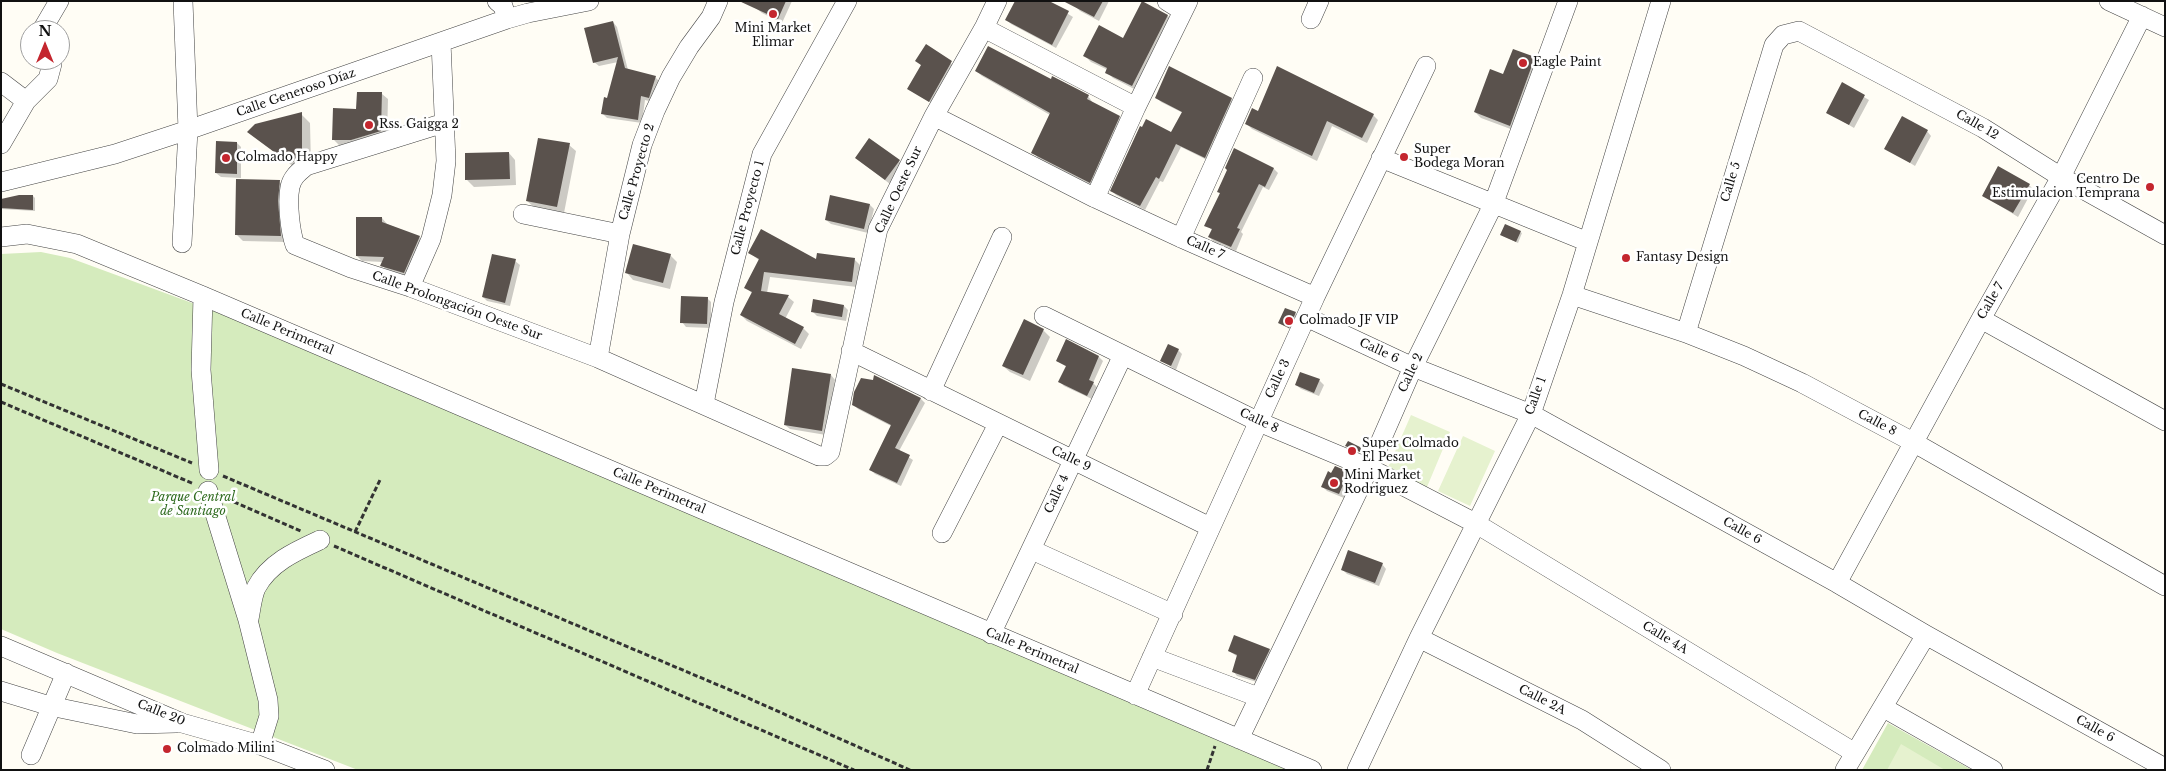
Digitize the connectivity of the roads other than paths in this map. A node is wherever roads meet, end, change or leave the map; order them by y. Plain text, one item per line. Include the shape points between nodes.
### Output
1 (58, 1) edge
2 (183, 1) edge
3 (497, 1) edge
4 (589, 1) edge
5 (718, 1) edge
6 (847, 1) edge
7 (997, 1) edge
8 (1319, 1) edge
9 (1568, 1) edge
10 (1661, 1) edge
11 (2109, 1) edge
12 (1179, 4) edge
13 (530, 7) edge
14 (2142, 16) junction
15 (507, 19) junction
16 (48, 20) edge
17 (1311, 20) dead end
18 (2165, 27) edge
19 (984, 28) junction
20 (1783, 34) joint
21 (441, 42) junction
22 (1426, 66) dead end
23 (50, 70) edge
24 (1253, 78) dead end
25 (1, 82) edge
26 (26, 101) junction
27 (1136, 107) junction
28 (934, 116) junction
29 (444, 123) junction
30 (188, 130) junction
31 (1, 144) edge
32 (1380, 158) junction
33 (2061, 177) junction
34 (1, 182) edge
35 (1095, 198) junction
36 (1492, 205) junction
37 (523, 214) dead end
38 (620, 234) junction
39 (2165, 235) edge
40 (1, 236) edge
41 (1002, 237) dead end
42 (1181, 238) junction
43 (1588, 242) junction
44 (182, 243) dead end
45 (410, 287) junction
46 (1572, 295) junction
47 (203, 296) junction
48 (1316, 297) junction
49 (1044, 316) dead end
50 (1306, 317) junction
51 (1981, 319) junction
52 (1686, 333) junction
53 (851, 351) junction
54 (1123, 355) junction
55 (598, 358) junction
56 (1413, 367) junction
57 (931, 391) junction
58 (704, 404) junction
59 (1531, 414) junction
60 (2165, 421) edge
61 (1259, 422) junction
62 (998, 424) junction
63 (1913, 442) junction
64 (830, 452) joint
65 (1073, 460) junction
66 (1369, 468) junction
67 (209, 470) road end
68 (208, 491) road end
69 (1476, 522) junction
70 (1210, 527) junction
71 (942, 534) dead end
72 (320, 540) road end
73 (1032, 550) junction
74 (1838, 583) junction
75 (2165, 586) edge
76 (1173, 614) junction
77 (248, 620) junction
78 (992, 634) junction
79 (1926, 635) junction
80 (1419, 638) junction
81 (1, 646) edge
82 (1152, 658) junction
83 (66, 672) junction
84 (1, 691) edge
85 (1135, 695) junction
86 (1258, 697) junction
87 (50, 706) junction
88 (1884, 708) junction
89 (182, 723) junction
90 (1231, 735) junction
91 (260, 745) junction
92 (1856, 753) junction
93 (30, 755) dead end
94 (296, 764) edge
95 (2165, 768) edge
96 (325, 770) edge
97 (1312, 770) edge
98 (1357, 770) edge
99 (1661, 770) edge
100 (1846, 770) edge
101 (1993, 770) edge

1 - 16 street
2 - 30 street
3 - 15 street via 504,6
4 - 13 street, Calle Generoso Díaz
5 - 38 street, Calle Proyecto 2 via 671,77 655,111 642,145
6 - 58 street, Calle Proyecto 1 via 762,154 724,302
7 - 19 street, Calle Oeste Sur
8 - 17 street
9 - 36 street, Calle 2
10 - 43 street, Calle 1
11 - 14 street
12 - 27 street
13 - 15 street, Calle Generoso Díaz
14 - 18 street
14 - 33 street, Calle 7
15 - 21 street, Calle Generoso Díaz
19 - 27 street
19 - 28 street, Calle Oeste Sur
20 - 33 street, Calle 12 via 1799,31 1850,56 1983,128
20 - 52 street, Calle 5 via 1774,45
21 - 29 street
21 - 30 street, Calle Generoso Díaz
22 - 32 street, Calle 3
23 - 26 street via 48,79
24 - 42 street
25 - 26 street
26 - 31 street
27 - 35 street
28 - 35 street, Calle 7
28 - 53 street, Calle Oeste Sur via 878,229
29 - 45 street via 446,161 442,196 431,239
29 - 45 street, Calle Prolongación Oeste Sur via 306,166 295,175 290,186 291,234 295,245
30 - 34 street, Calle Generoso Díaz via 115,154
30 - 44 street
32 - 36 street
32 - 48 street, Calle 3
33 - 39 street, Calle 12
33 - 51 street, Calle 7
35 - 42 street, Calle 7
36 - 43 street
36 - 56 street, Calle 2
37 - 38 street
38 - 55 street, Calle Proyecto 2
40 - 47 street, Calle Perimetral via 27,234 77,244
41 - 57 street
42 - 48 street, Calle 7
43 - 46 street, Calle 1
45 - 55 street, Calle Prolongación Oeste Sur
46 - 52 street, Calle 8
46 - 59 street, Calle 1
47 - 67 street via 201,370
47 - 78 street, Calle Perimetral
48 - 50 street, Calle 3
49 - 54 street, Calle 8
50 - 56 street, Calle 6
50 - 61 street, Calle 3
51 - 60 street
51 - 63 street, Calle 7
52 - 63 street, Calle 8 via 1802,383
53 - 57 street, Calle 9
53 - 64 street, Calle Oeste Sur
54 - 61 street, Calle 8
54 - 65 street, Calle 4
55 - 58 street, Calle Prolongación Oeste Sur
56 - 59 street, Calle 6
56 - 66 street, Calle 2
57 - 62 street, Calle 9
58 - 64 street, Calle Prolongación Oeste Sur via 819,456
59 - 69 street, Calle 1
59 - 74 street, Calle 6
61 - 66 street, Calle 8
61 - 70 street, Calle 3
62 - 65 street, Calle 9
62 - 71 street
63 - 74 street, Calle 7
63 - 75 street, Calle 8
65 - 70 street, Calle 9
65 - 73 street, Calle 4
66 - 69 street, Calle 8
66 - 86 street, Calle 2
68 - 77 street
69 - 80 street, Calle 1
69 - 92 street, Calle 4A
70 - 76 street, Calle 3
72 - 77 street via 290,554 267,572 256,589
73 - 76 street
73 - 78 street, Calle 4
74 - 79 street, Calle 6
76 - 82 street, Calle 3
77 - 91 street via 268,700 269,716
78 - 85 street, Calle Perimetral
79 - 88 street
79 - 95 street, Calle 6
80 - 98 street, Calle 1
80 - 99 street, Calle 2A via 1582,720
81 - 83 street, Calle 20
82 - 85 street, Calle 3
82 - 86 street
83 - 87 street
83 - 89 street, Calle 20
84 - 87 street
85 - 90 street, Calle Perimetral
86 - 90 street, Calle 2
87 - 89 street via 137,724
87 - 93 street
88 - 92 street
88 - 101 street
89 - 91 street, Calle 20
90 - 97 street, Calle Perimetral
91 - 94 street, Calle 20
92 - 100 street
94 - 96 street, Calle 20

